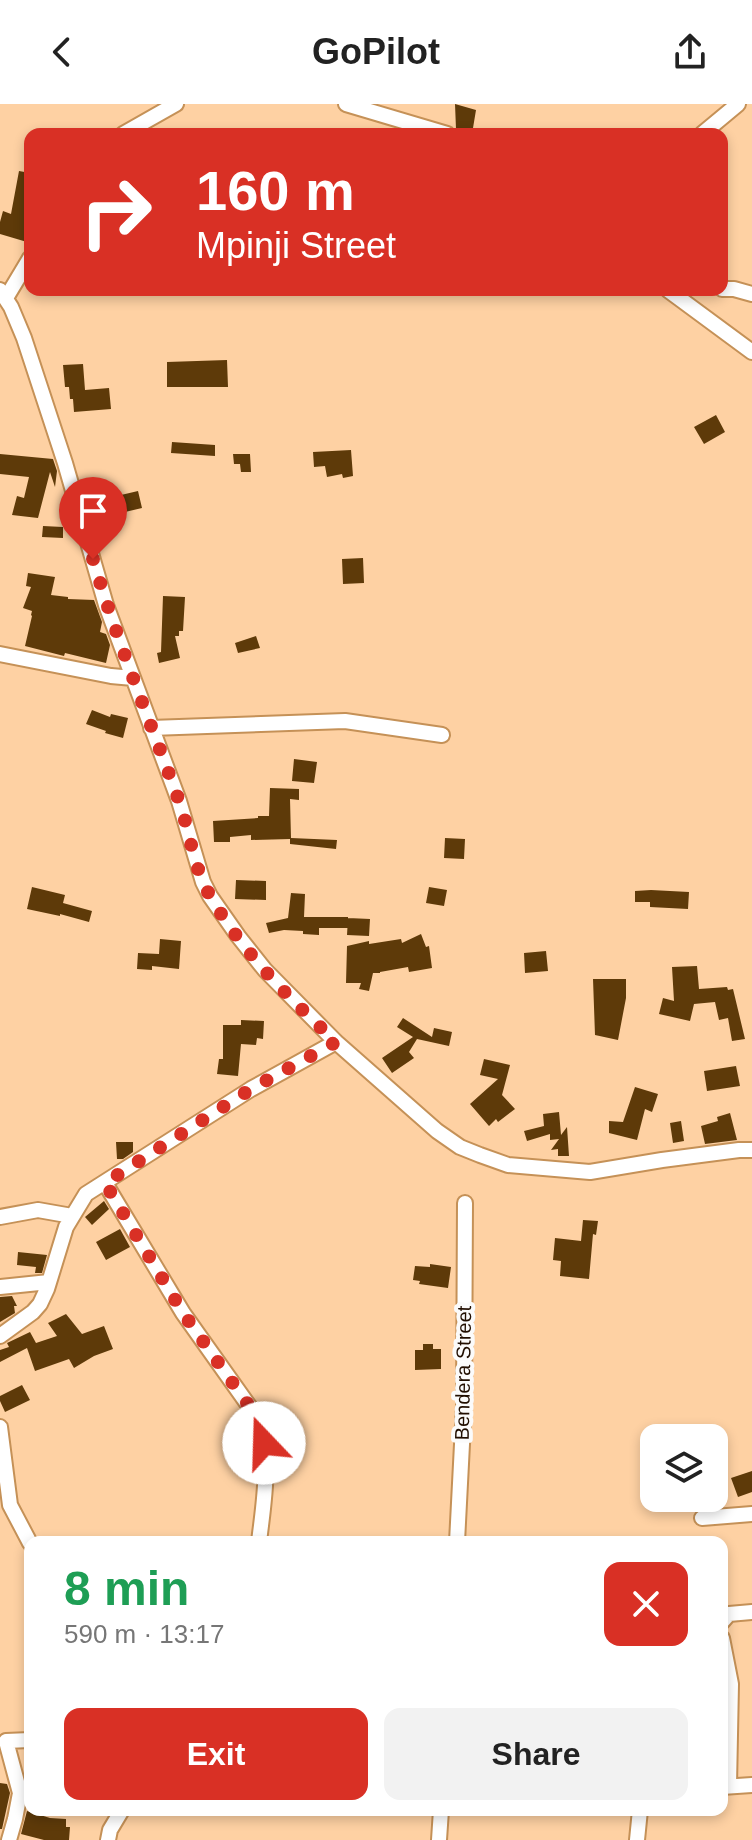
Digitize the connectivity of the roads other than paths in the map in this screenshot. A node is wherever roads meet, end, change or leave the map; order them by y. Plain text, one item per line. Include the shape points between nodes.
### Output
1 (176, 104) edge
2 (346, 104) edge
3 (738, 104) edge
4 (134, 128) edge
5 (427, 128) edge
6 (709, 128) edge
7 (24, 266) edge
8 (728, 289) edge
9 (3, 294) edge
10 (752, 294) edge
11 (676, 296) edge
12 (752, 352) edge
13 (0, 654) edge
14 (133, 678) junction
15 (151, 728) junction
16 (442, 735) dead end
17 (336, 1042) junction
18 (752, 1150) edge
19 (105, 1183) junction
20 (465, 1203) dead end
21 (72, 1216) junction
22 (0, 1217) edge
23 (49, 1282) junction
24 (0, 1287) edge
25 (0, 1336) edge
26 (0, 1427) edge
27 (5, 1506) edge
28 (752, 1514) edge
29 (702, 1518) dead end
30 (25, 1536) edge
31 (260, 1536) edge
32 (457, 1536) edge
33 (752, 1612) edge
34 (728, 1615) edge
35 (728, 1670) edge
36 (24, 1740) edge
37 (728, 1755) edge
38 (752, 1785) edge
39 (728, 1787) edge
40 (118, 1816) edge
41 (441, 1816) edge
42 (642, 1816) edge
43 (9, 1840) edge
44 (108, 1840) edge
45 (439, 1840) edge
46 (637, 1840) edge

1 - 4 street
2 - 5 street
3 - 6 street
7 - 9 street
8 - 10 street
9 - 14 street via 42,390
11 - 12 street
13 - 14 street
14 - 15 street
15 - 16 street via 345,721
15 - 17 street via 210,896 265,970
17 - 18 street via 437,1131 460,1147 508,1165 590,1172
17 - 19 street via 251,1089
19 - 21 street via 86,1194
19 - 31 street via 183,1313 261,1428 267,1472
20 - 32 street, Bendera Street
21 - 22 street via 38,1210
21 - 23 street
23 - 24 street
23 - 25 street via 33,1312
26 - 27 street
27 - 30 street
28 - 29 street
33 - 34 street
35 - 37 street
36 - 43 street via 6,1741 20,1793
38 - 39 street
40 - 44 street
41 - 45 street
42 - 46 street

